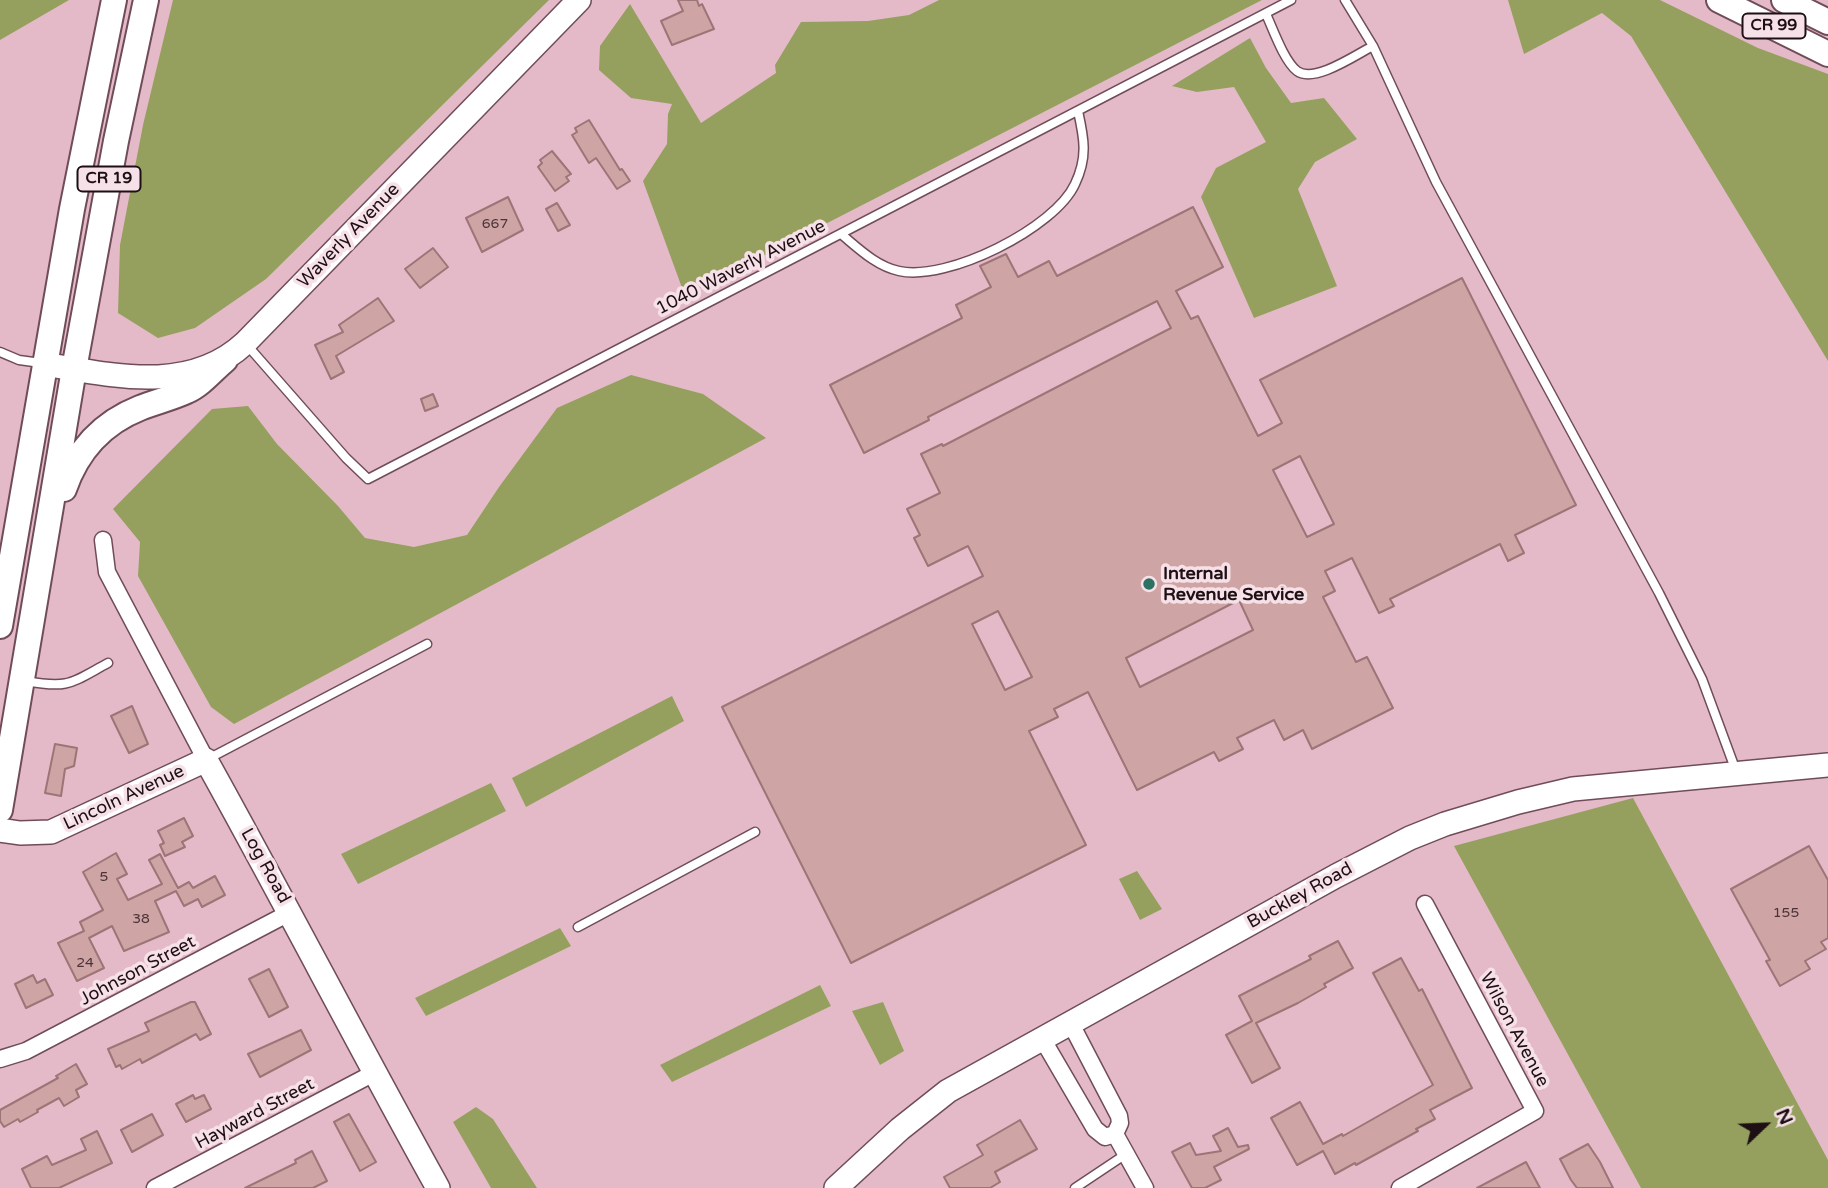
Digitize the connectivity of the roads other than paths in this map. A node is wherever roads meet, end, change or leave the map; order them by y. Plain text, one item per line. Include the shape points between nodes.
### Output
1 (114, 0) edge
2 (146, 0) edge
3 (579, 0) edge
4 (1291, 0) edge
5 (1345, 0) edge
6 (1719, 0) edge
7 (1784, 0) edge
8 (1816, 0) edge
9 (1828, 9) edge
10 (1266, 13) junction
11 (1828, 22) edge
12 (1373, 46) junction
13 (1828, 54) edge
14 (1078, 111) junction
15 (841, 234) junction
16 (245, 343) junction
17 (0, 352) edge
18 (225, 359) junction
19 (44, 364) junction
20 (74, 369) junction
21 (103, 540) dead end
22 (44, 546) junction
23 (0, 626) edge
24 (427, 643) dead end
25 (108, 663) dead end
26 (22, 680) junction
27 (206, 760) junction
28 (1828, 765) edge
29 (1737, 773) junction
30 (0, 810) edge
31 (0, 830) edge
32 (755, 832) dead end
33 (1425, 904) dead end
34 (291, 912) junction
35 (578, 927) dead end
36 (1071, 1024) junction
37 (1043, 1040) junction
38 (0, 1059) edge
39 (374, 1073) junction
40 (1115, 1135) junction
41 (1126, 1154) junction
42 (155, 1188) edge
43 (438, 1188) edge
44 (836, 1188) edge
45 (1075, 1188) edge
46 (1144, 1188) edge
47 (1400, 1188) edge

1 - 19 main road, CR 19
2 - 20 main road, CR 19
3 - 16 street, Waverly Avenue
4 - 10 lane, 1040 Waverly Avenue
5 - 12 lane
6 - 13 main road, CR 99
7 - 11 main road, CR 99
8 - 9 main road
10 - 12 lane via 1289,61 1305,75 1322,73
10 - 14 lane, 1040 Waverly Avenue
12 - 29 lane via 1436,181 1672,617 1702,679
14 - 15 lane, 1040 Waverly Avenue
14 - 15 lane via 1085,144 1082,164 1074,186 1036,227 968,262 913,273 881,265
15 - 16 lane, 1040 Waverly Avenue via 368,479
16 - 18 street, Waverly Avenue
17 - 19 lane
18 - 20 street, Waverly Avenue via 162,377
18 - 22 main road via 190,390 119,418 90,441 70,472
19 - 20 street, Waverly Avenue
19 - 23 main road, CR 19
20 - 22 main road, CR 19
21 - 27 street, Log Road via 107,572
22 - 26 main road, CR 19
24 - 27 lane
25 - 26 lane via 69,684
26 - 30 main road, CR 19
27 - 31 street, Lincoln Avenue via 51,832
27 - 34 street, Log Road
28 - 29 street, Buckley Road
29 - 36 street, Buckley Road via 1573,789 1445,824 1356,865
32 - 35 lane
33 - 47 street, Wilson Avenue via 1535,1111
34 - 38 street, Johnson Street via 26,1051
34 - 39 street, Log Road
36 - 37 street, Buckley Road
36 - 40 street via 1119,1116
37 - 40 street via 1095,1129 1105,1137
37 - 44 street, Buckley Road via 948,1091
39 - 42 street, Hayward Street
39 - 43 street, Log Road
40 - 41 street
41 - 45 lane
41 - 46 street

